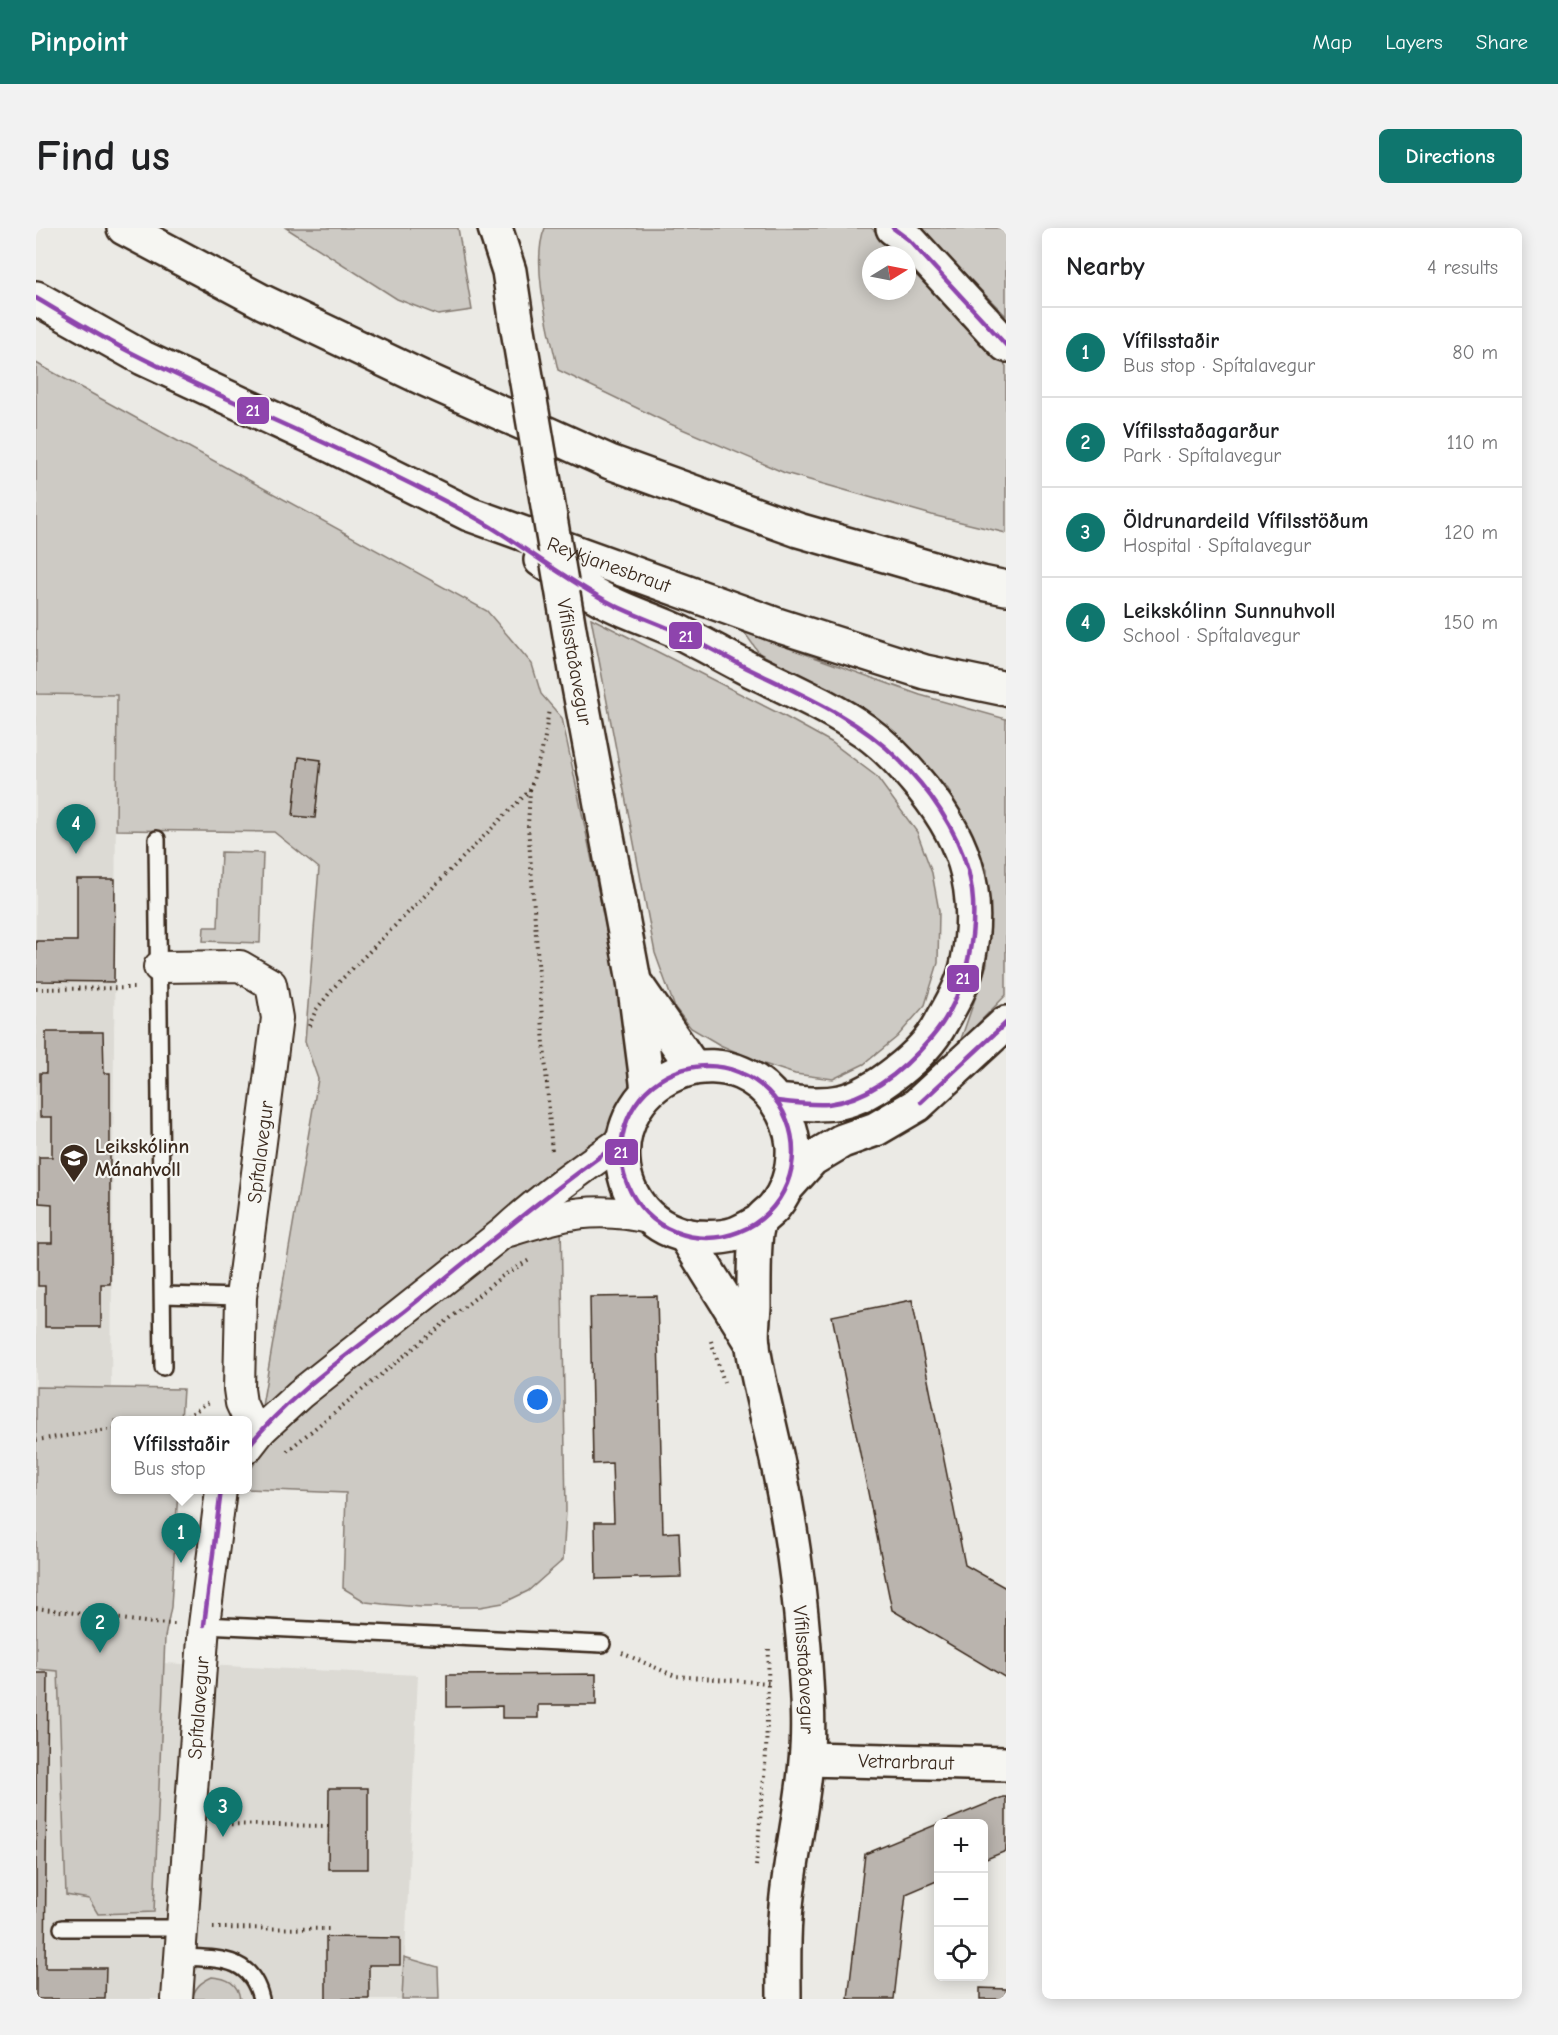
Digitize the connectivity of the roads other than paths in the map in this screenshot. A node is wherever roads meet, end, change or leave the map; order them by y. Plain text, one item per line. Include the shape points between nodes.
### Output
1 (124, 228) edge
2 (495, 228) edge
3 (520, 228) edge
4 (893, 228) edge
5 (509, 271) junction
6 (36, 298) edge
7 (1006, 345) edge
8 (469, 514) junction
9 (1006, 588) edge
10 (1006, 689) edge
11 (157, 839) dead end
12 (159, 977) junction
13 (633, 981) junction
14 (1006, 1023) edge
15 (693, 1067) junction
16 (648, 1090) junction
17 (777, 1101) junction
18 (622, 1141) junction
19 (786, 1188) junction
20 (652, 1219) junction
21 (759, 1222) junction
22 (504, 1232) junction
23 (685, 1236) junction
24 (163, 1295) junction
25 (241, 1297) junction
26 (753, 1344) junction
27 (164, 1367) dead end
28 (247, 1416) edge
29 (254, 1439) edge
30 (220, 1494) edge
31 (204, 1625) junction
32 (602, 1644) road end
33 (807, 1760) junction
34 (1006, 1764) edge
35 (62, 1928) dead end
36 (181, 1942) junction
37 (177, 1999) edge
38 (261, 1999) edge
39 (784, 1999) edge

1 - 9 main road via 263,302 610,462 798,530
2 - 5 main road, Vífilsstaðavegur
3 - 5 main road, Vífilsstaðavegur
4 - 7 main road via 909,240
5 - 13 main road, Vífilsstaðavegur, bridge
6 - 8 main road, Reykjanesbraut via 143,358
8 - 10 main road, Reykjanesbraut via 777,625 925,672
8 - 17 main road via 608,602 818,702 866,732 902,764 937,804 951,828 968,872 972,928 960,988 938,1030 908,1064 875,1088 841,1102
11 - 12 lane
12 - 24 lane
12 - 25 street, Spítalavegur via 240,966 271,984 277,1018
13 - 15 main road, Vífilsstaðavegur
13 - 16 main road, Vífilsstaðavegur
14 - 19 main road via 917,1105 812,1159
15 - 16 main road via 669,1075
15 - 17 main road via 740,1072
16 - 18 main road via 631,1113
17 - 19 main road via 788,1121 793,1143 793,1166
18 - 20 main road via 627,1184
18 - 22 street, Spítalavegur via 564,1180
19 - 21 main road via 775,1207
20 - 22 street, Spítalavegur via 611,1211 577,1213
20 - 23 main road
21 - 23 main road via 736,1234 711,1239
21 - 26 main road, Vífilsstaðavegur
22 - 29 street, Spítalavegur via 300,1394
23 - 26 main road, Vífilsstaðavegur
24 - 25 lane
24 - 27 lane
25 - 28 street, Spítalavegur via 239,1382
26 - 33 main road, Vífilsstaðavegur via 792,1537 807,1700
30 - 31 street, Spítalavegur
31 - 32 lane
31 - 36 street, Spítalavegur
33 - 34 main road, Vetrarbraut
33 - 39 main road, Vífilsstaðavegur via 785,1918
35 - 36 lane
36 - 37 street, Spítalavegur
36 - 38 lane via 239,1965 255,1980

